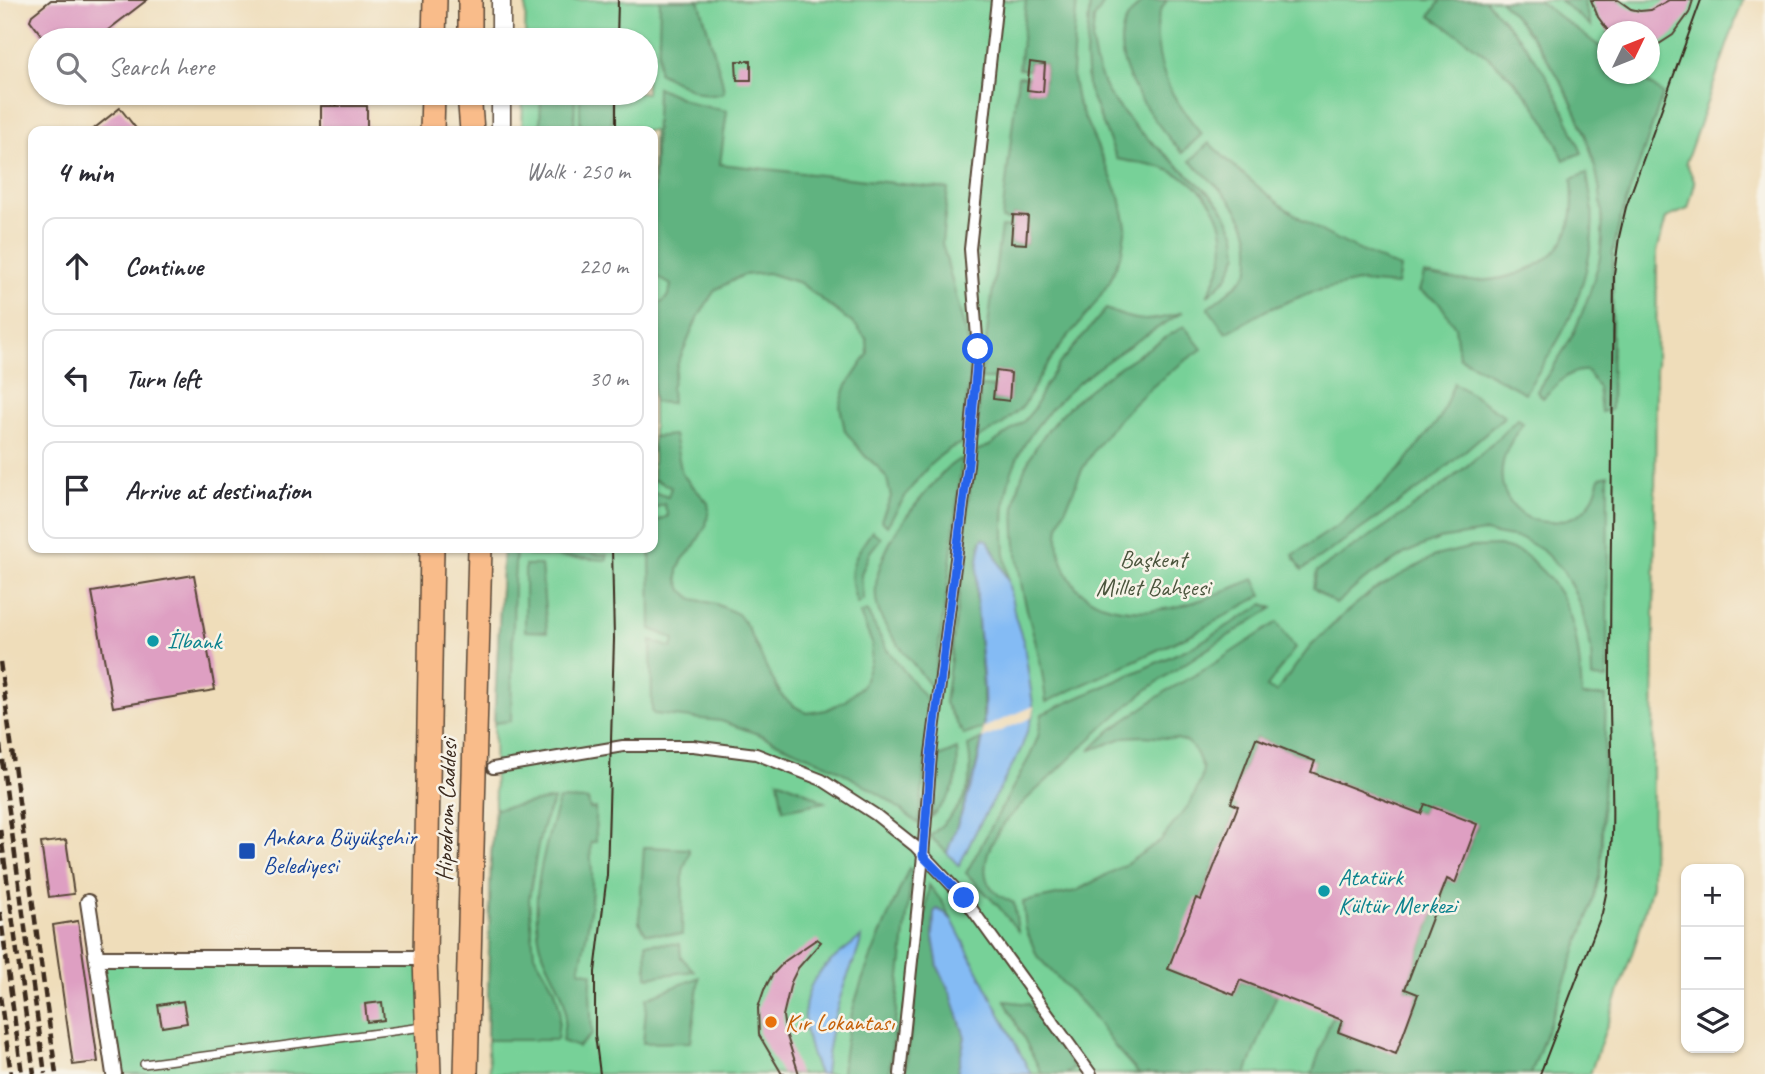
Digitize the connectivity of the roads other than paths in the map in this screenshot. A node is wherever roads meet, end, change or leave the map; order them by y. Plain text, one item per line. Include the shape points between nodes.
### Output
1 (435, 0) edge
2 (470, 0) edge
3 (501, 0) edge
4 (997, 0) edge
5 (434, 28) edge
6 (470, 28) edge
7 (501, 28) edge
8 (433, 105) edge
9 (470, 105) edge
10 (501, 105) edge
11 (432, 126) edge
12 (472, 126) edge
13 (501, 126) edge
14 (432, 553) edge
15 (480, 553) edge
16 (493, 768) dead end
17 (923, 856) junction
18 (88, 902) dead end
19 (97, 958) junction
20 (425, 958) junction
21 (427, 1027) junction
22 (144, 1064) dead end
23 (114, 1074) edge
24 (429, 1074) edge
25 (466, 1074) edge
26 (900, 1074) edge
27 (1091, 1074) edge

1 - 5 main road
2 - 6 main road
3 - 7 street
4 - 17 street via 970,249 978,349 968,465 931,754
8 - 11 main road
9 - 12 main road
10 - 13 street
14 - 20 main road, Hipodrom Caddesi
15 - 25 main road, Hipodrom Caddesi
16 - 17 street via 623,746 693,746 756,754 822,780 876,815
17 - 26 street
17 - 27 street via 964,898
18 - 19 street
19 - 20 street
19 - 23 street
20 - 21 main road, Hipodrom Caddesi
21 - 22 lane
21 - 24 main road, Hipodrom Caddesi

